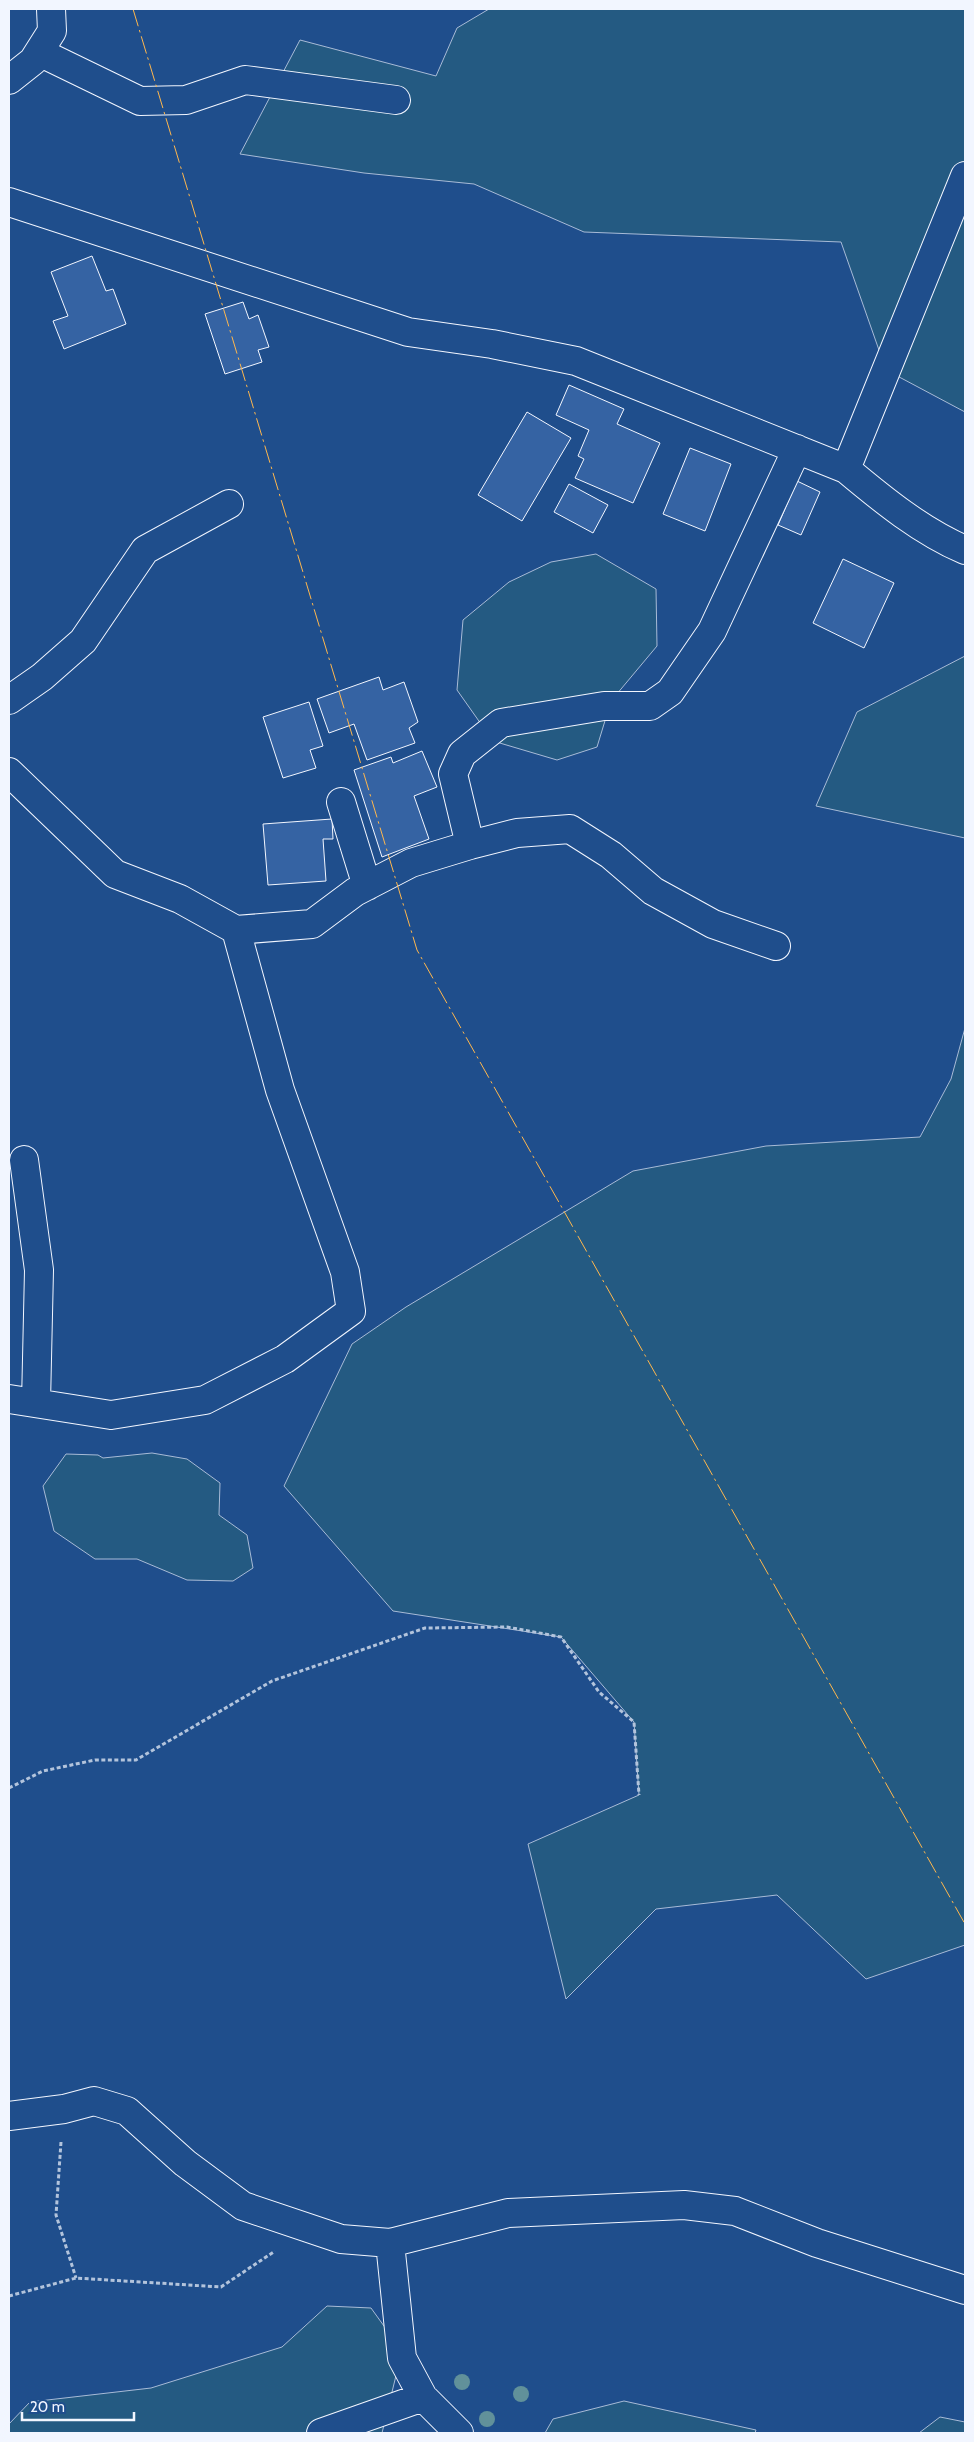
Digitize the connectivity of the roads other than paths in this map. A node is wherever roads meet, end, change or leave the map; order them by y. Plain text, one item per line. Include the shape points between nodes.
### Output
1 (51, 9) edge
2 (39, 52) junction
3 (9, 80) edge
4 (396, 100) dead end
5 (965, 176) edge
6 (9, 202) edge
7 (796, 450) junction
8 (846, 469) junction
9 (229, 504) dead end
10 (965, 550) edge
11 (9, 700) edge
12 (9, 772) edge
13 (341, 802) dead end
14 (470, 845) junction
15 (367, 886) junction
16 (236, 930) junction
17 (776, 946) dead end
18 (24, 1160) dead end
19 (9, 1399) edge
20 (36, 1403) junction
21 (9, 2116) edge
22 (390, 2243) junction
23 (965, 2290) edge
24 (422, 2397) junction
25 (321, 2433) edge
26 (459, 2433) edge

1 - 2 street via 52,30
2 - 3 street
2 - 4 street via 140,101 186,100 245,80
5 - 8 street
6 - 7 street via 408,332 576,361
7 - 8 street
7 - 14 street via 712,631 670,692 650,706 604,706 501,723 462,754 453,774
8 - 10 street via 881,499 926,530
9 - 11 street via 144,550 83,642
12 - 16 street via 115,874 180,898
13 - 15 street
14 - 15 street via 411,863
14 - 17 street via 518,834 570,829 611,855 653,891 713,924
15 - 16 street via 312,924
16 - 20 street via 280,1090 345,1272 351,1310 285,1359 206,1400 111,1415
18 - 20 street via 39,1270
19 - 20 street
21 - 22 street via 64,2109 94,2101 127,2111 185,2164 244,2206 341,2239
22 - 23 street via 508,2213 684,2205 735,2211 817,2243
22 - 24 street via 402,2358
24 - 25 street
24 - 26 street

